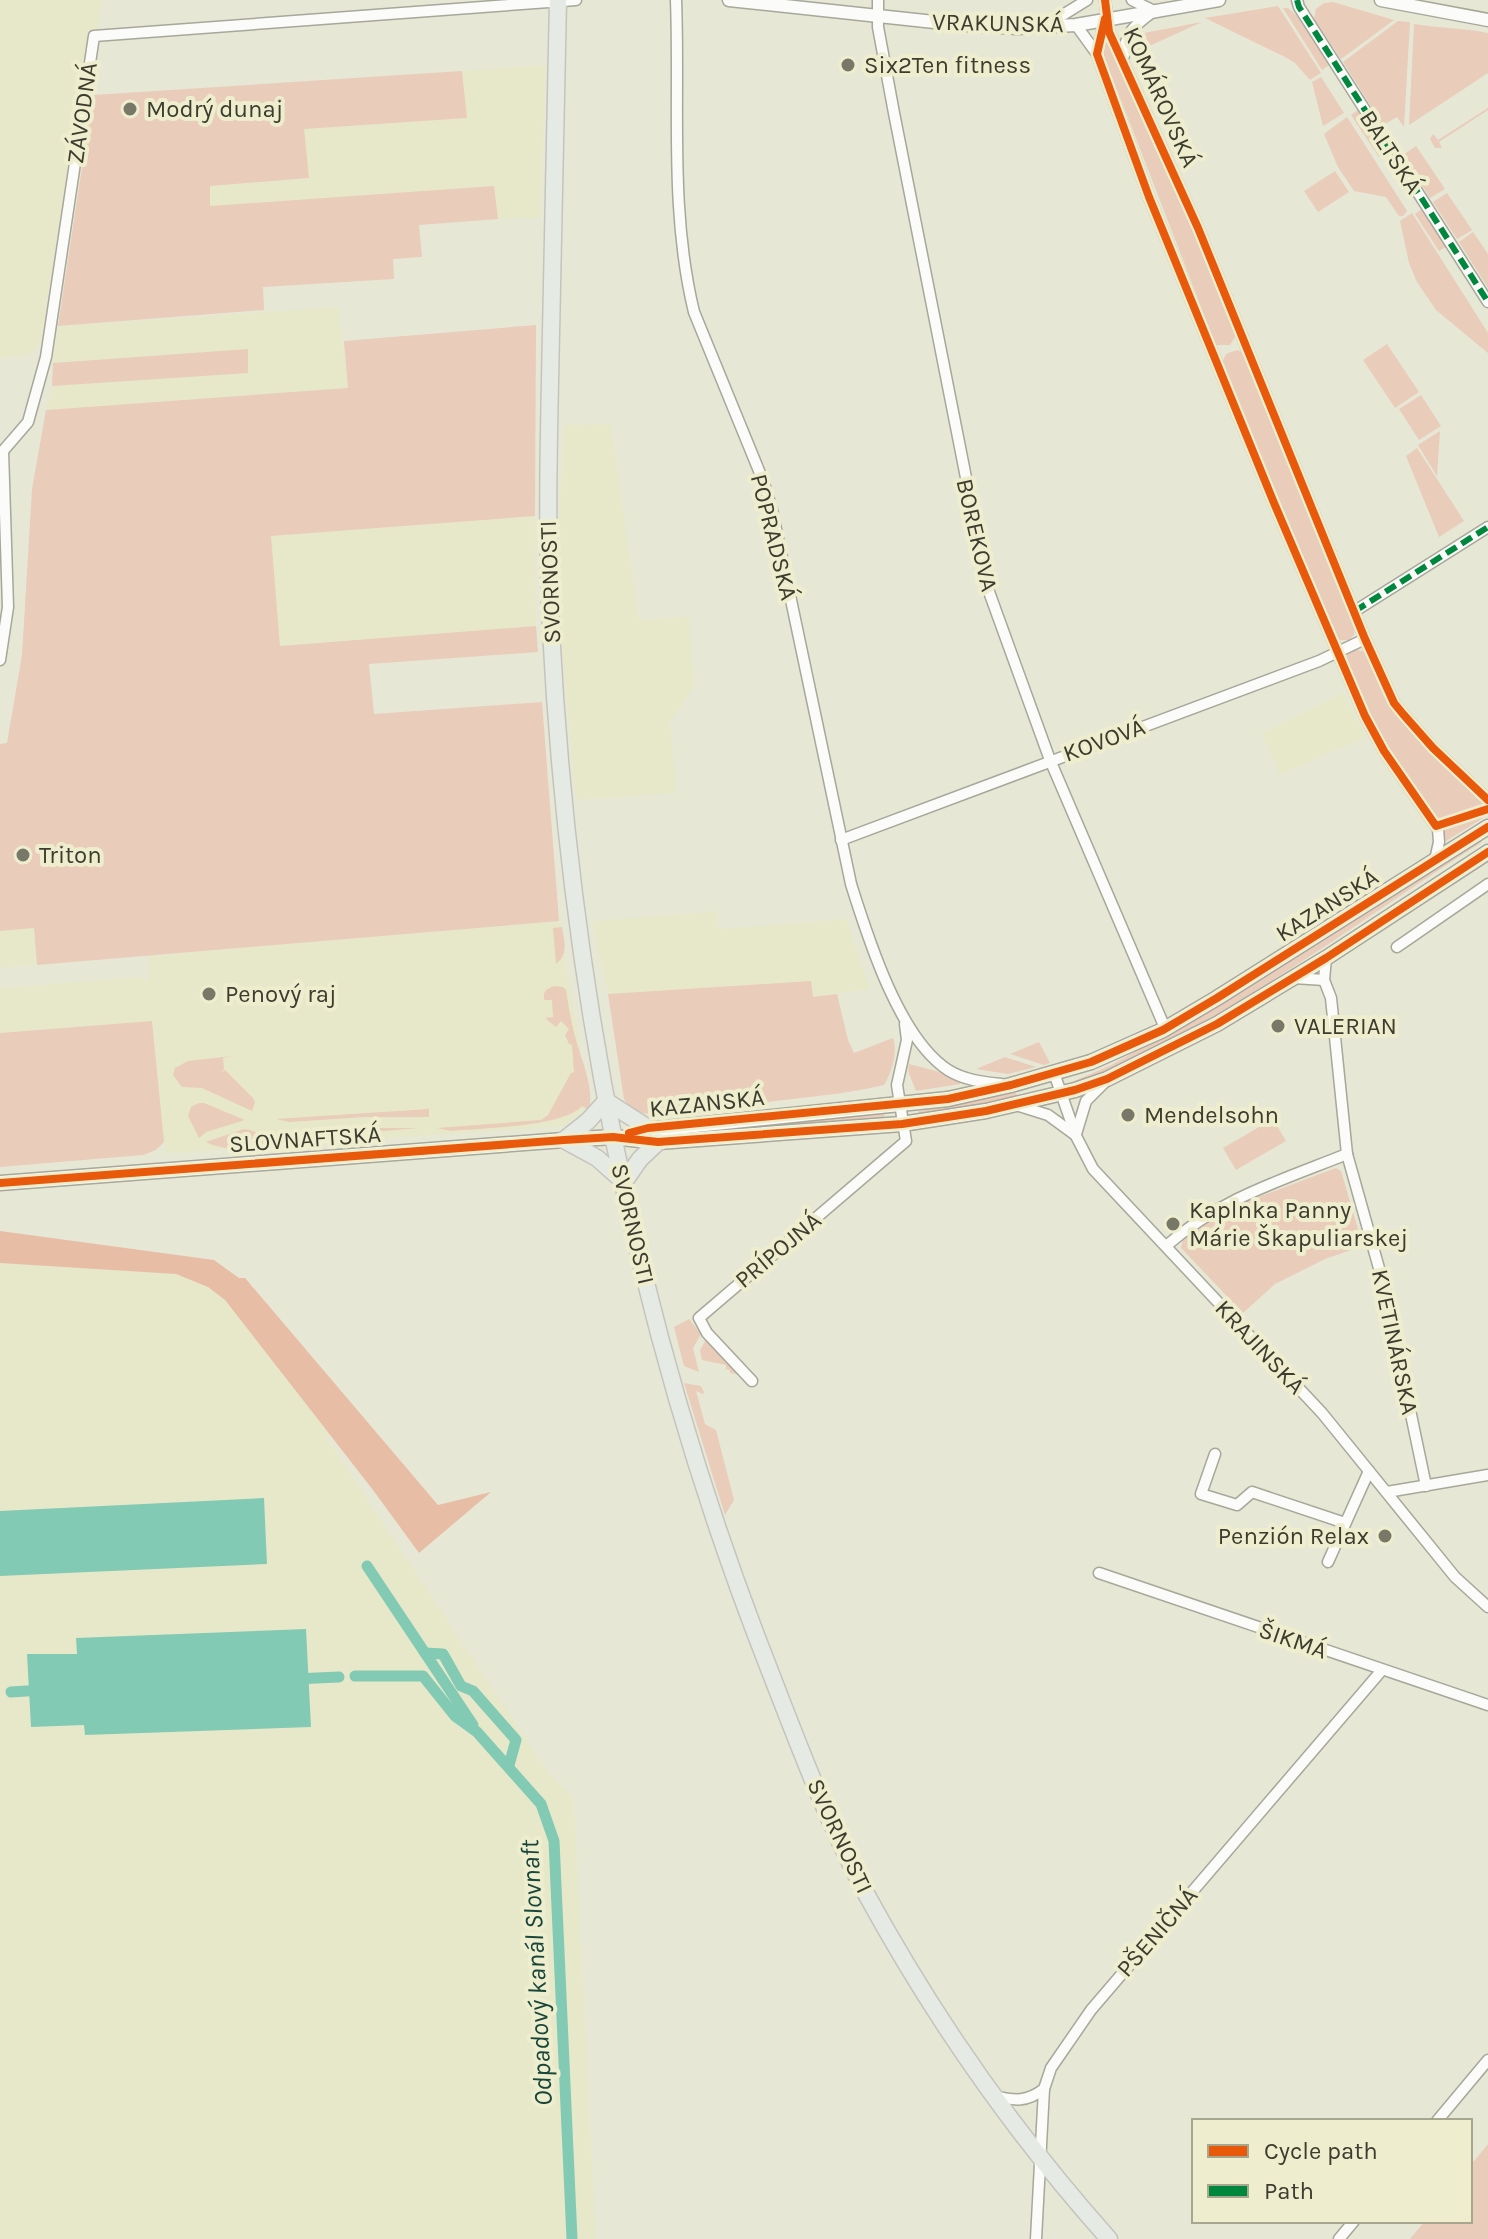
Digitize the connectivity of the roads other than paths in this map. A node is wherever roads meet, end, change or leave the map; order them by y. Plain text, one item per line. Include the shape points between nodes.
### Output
1 (558, 0) edge
2 (576, 0) edge
3 (676, 0) edge
4 (729, 0) edge
5 (878, 0) edge
6 (1087, 0) edge
7 (1105, 0) edge
8 (1132, 0) edge
9 (1219, 0) edge
10 (1297, 0) edge
11 (1381, 0) edge
12 (769, 2) edge
13 (1154, 11) junction
14 (878, 16) junction
15 (1105, 19) junction
16 (1488, 20) edge
17 (1076, 25) junction
18 (1042, 27) junction
19 (1097, 54) junction
20 (1124, 60) junction
21 (1488, 302) edge
22 (1488, 527) edge
23 (1355, 611) junction
24 (1365, 639) junction
25 (1337, 653) junction
26 (0, 660) edge
27 (1050, 760) junction
28 (1488, 800) edge
29 (1488, 827) edge
30 (841, 840) junction
31 (1488, 852) edge
32 (1435, 860) junction
33 (1488, 884) edge
34 (1397, 947) dead end
35 (1326, 958) junction
36 (1294, 978) junction
37 (1324, 980) junction
38 (905, 1022) junction
39 (1165, 1028) junction
40 (1054, 1073) junction
41 (1107, 1079) junction
42 (1011, 1085) junction
43 (1061, 1095) junction
44 (606, 1101) junction
45 (899, 1104) junction
46 (1016, 1105) junction
47 (902, 1124) junction
48 (653, 1135) junction
49 (1076, 1136) junction
50 (613, 1137) junction
51 (564, 1140) junction
52 (1347, 1154) junction
53 (624, 1182) junction
54 (0, 1183) edge
55 (1166, 1246) junction
56 (752, 1381) dead end
57 (1215, 1454) dead end
58 (1369, 1471) junction
59 (1488, 1475) edge
60 (1426, 1486) junction
61 (1387, 1492) junction
62 (1345, 1523) junction
63 (1328, 1562) dead end
64 (1099, 1573) dead end
65 (1488, 1607) edge
66 (1382, 1670) junction
67 (1488, 1705) edge
68 (1488, 2060) edge
69 (1044, 2089) junction
70 (995, 2096) junction
71 (1439, 2119) edge
72 (1041, 2158) junction
73 (1352, 2223) edge
74 (1036, 2239) edge
75 (1109, 2239) edge
76 (1339, 2239) edge

1 - 2 street, ZÁVODNÁ
1 - 26 street, ZÁVODNÁ via 94,36 46,357 28,422 3,451 8,607
1 - 44 main road, SVORNOSTI via 547,518 550,622 570,876
3 - 30 street, POPRADSKÁ via 676,195 688,284 694,312 772,510
4 - 12 street, VRAKUNSKÁ
5 - 14 street, BOREKOVA
6 - 18 street
7 - 15 street
8 - 13 street
9 - 13 street, VRAKUNSKÁ
10 - 21 street, BALTSKÁ
11 - 16 street
12 - 14 street, VRAKUNSKÁ
13 - 15 street, VRAKUNSKÁ
13 - 20 street via 1128,34
14 - 18 street, VRAKUNSKÁ
14 - 27 street, BOREKOVA via 982,564
15 - 17 street, VRAKUNSKÁ
15 - 19 street, KOMÁROVSKÁ
15 - 20 street, KOMÁROVSKÁ
17 - 18 street, VRAKUNSKÁ
17 - 19 street
19 - 25 street, KOMÁROVSKÁ via 1149,197
20 - 23 street, KOMÁROVSKÁ
22 - 23 street
23 - 24 street, KOMÁROVSKÁ
24 - 25 street, KOVOVÁ
24 - 28 street, KOMÁROVSKÁ via 1394,703
25 - 27 street, KOVOVÁ
25 - 32 street, KOMÁROVSKÁ via 1374,733 1438,829
27 - 30 street, KOVOVÁ
27 - 39 street, BOREKOVA
29 - 32 main road, KAZANSKÁ
30 - 38 street, POPRADSKÁ via 864,926
31 - 35 main road, KAZANSKÁ
32 - 39 main road, KAZANSKÁ
33 - 34 street
35 - 36 main road, KAZANSKÁ
35 - 37 street, KVETINÁRSKA
36 - 37 street
36 - 41 main road, KAZANSKÁ
37 - 52 street, KVETINÁRSKA via 1331,998
38 - 42 street, POPRADSKÁ via 924,1050 947,1069 966,1079
38 - 45 street, POPRADSKÁ
39 - 40 main road, KAZANSKÁ via 1108,1056
40 - 42 main road, KAZANSKÁ
40 - 43 street, KRAJINSKÁ
41 - 43 main road, KAZANSKÁ
41 - 49 street via 1086,1101
42 - 45 main road, KAZANSKÁ
43 - 46 main road, KAZANSKÁ
43 - 49 street, KRAJINSKÁ
44 - 48 main road
44 - 50 main road, SVORNOSTI
44 - 51 main road
45 - 47 street, POPRADSKÁ
45 - 48 main road, KAZANSKÁ
46 - 47 main road, KAZANSKÁ
46 - 49 street via 1048,1115
47 - 48 main road, KAZANSKÁ
47 - 56 street, PRÍPOJNÁ via 906,1141 699,1318
48 - 50 main road, KAZANSKÁ
48 - 53 main road
49 - 55 street, KRAJINSKÁ via 1093,1169
50 - 51 main road, SLOVNAFTSKÁ
50 - 53 main road, SVORNOSTI
51 - 53 main road via 597,1158
51 - 54 main road, SLOVNAFTSKÁ
52 - 55 street via 1231,1200 1187,1226
52 - 60 street, KVETINÁRSKA via 1384,1286
53 - 70 main road, SVORNOSTI via 693,1454 790,1722 861,1883 932,2007
55 - 58 street, KRAJINSKÁ
57 - 62 street via 1201,1494 1237,1505 1252,1492
58 - 61 street, KRAJINSKÁ
58 - 62 street
59 - 60 street
60 - 61 street
61 - 65 street, KRAJINSKÁ via 1455,1577
62 - 63 street
64 - 66 street, ŠIKMÁ
66 - 67 street, ŠIKMÁ
66 - 69 street, PŠENIČNÁ via 1091,2010 1051,2068
68 - 71 street
69 - 70 street via 1015,2101
69 - 72 street, PŠENIČNÁ
70 - 72 main road, SVORNOSTI
72 - 74 street, PŠENIČNÁ
72 - 75 main road, SVORNOSTI
73 - 76 street

